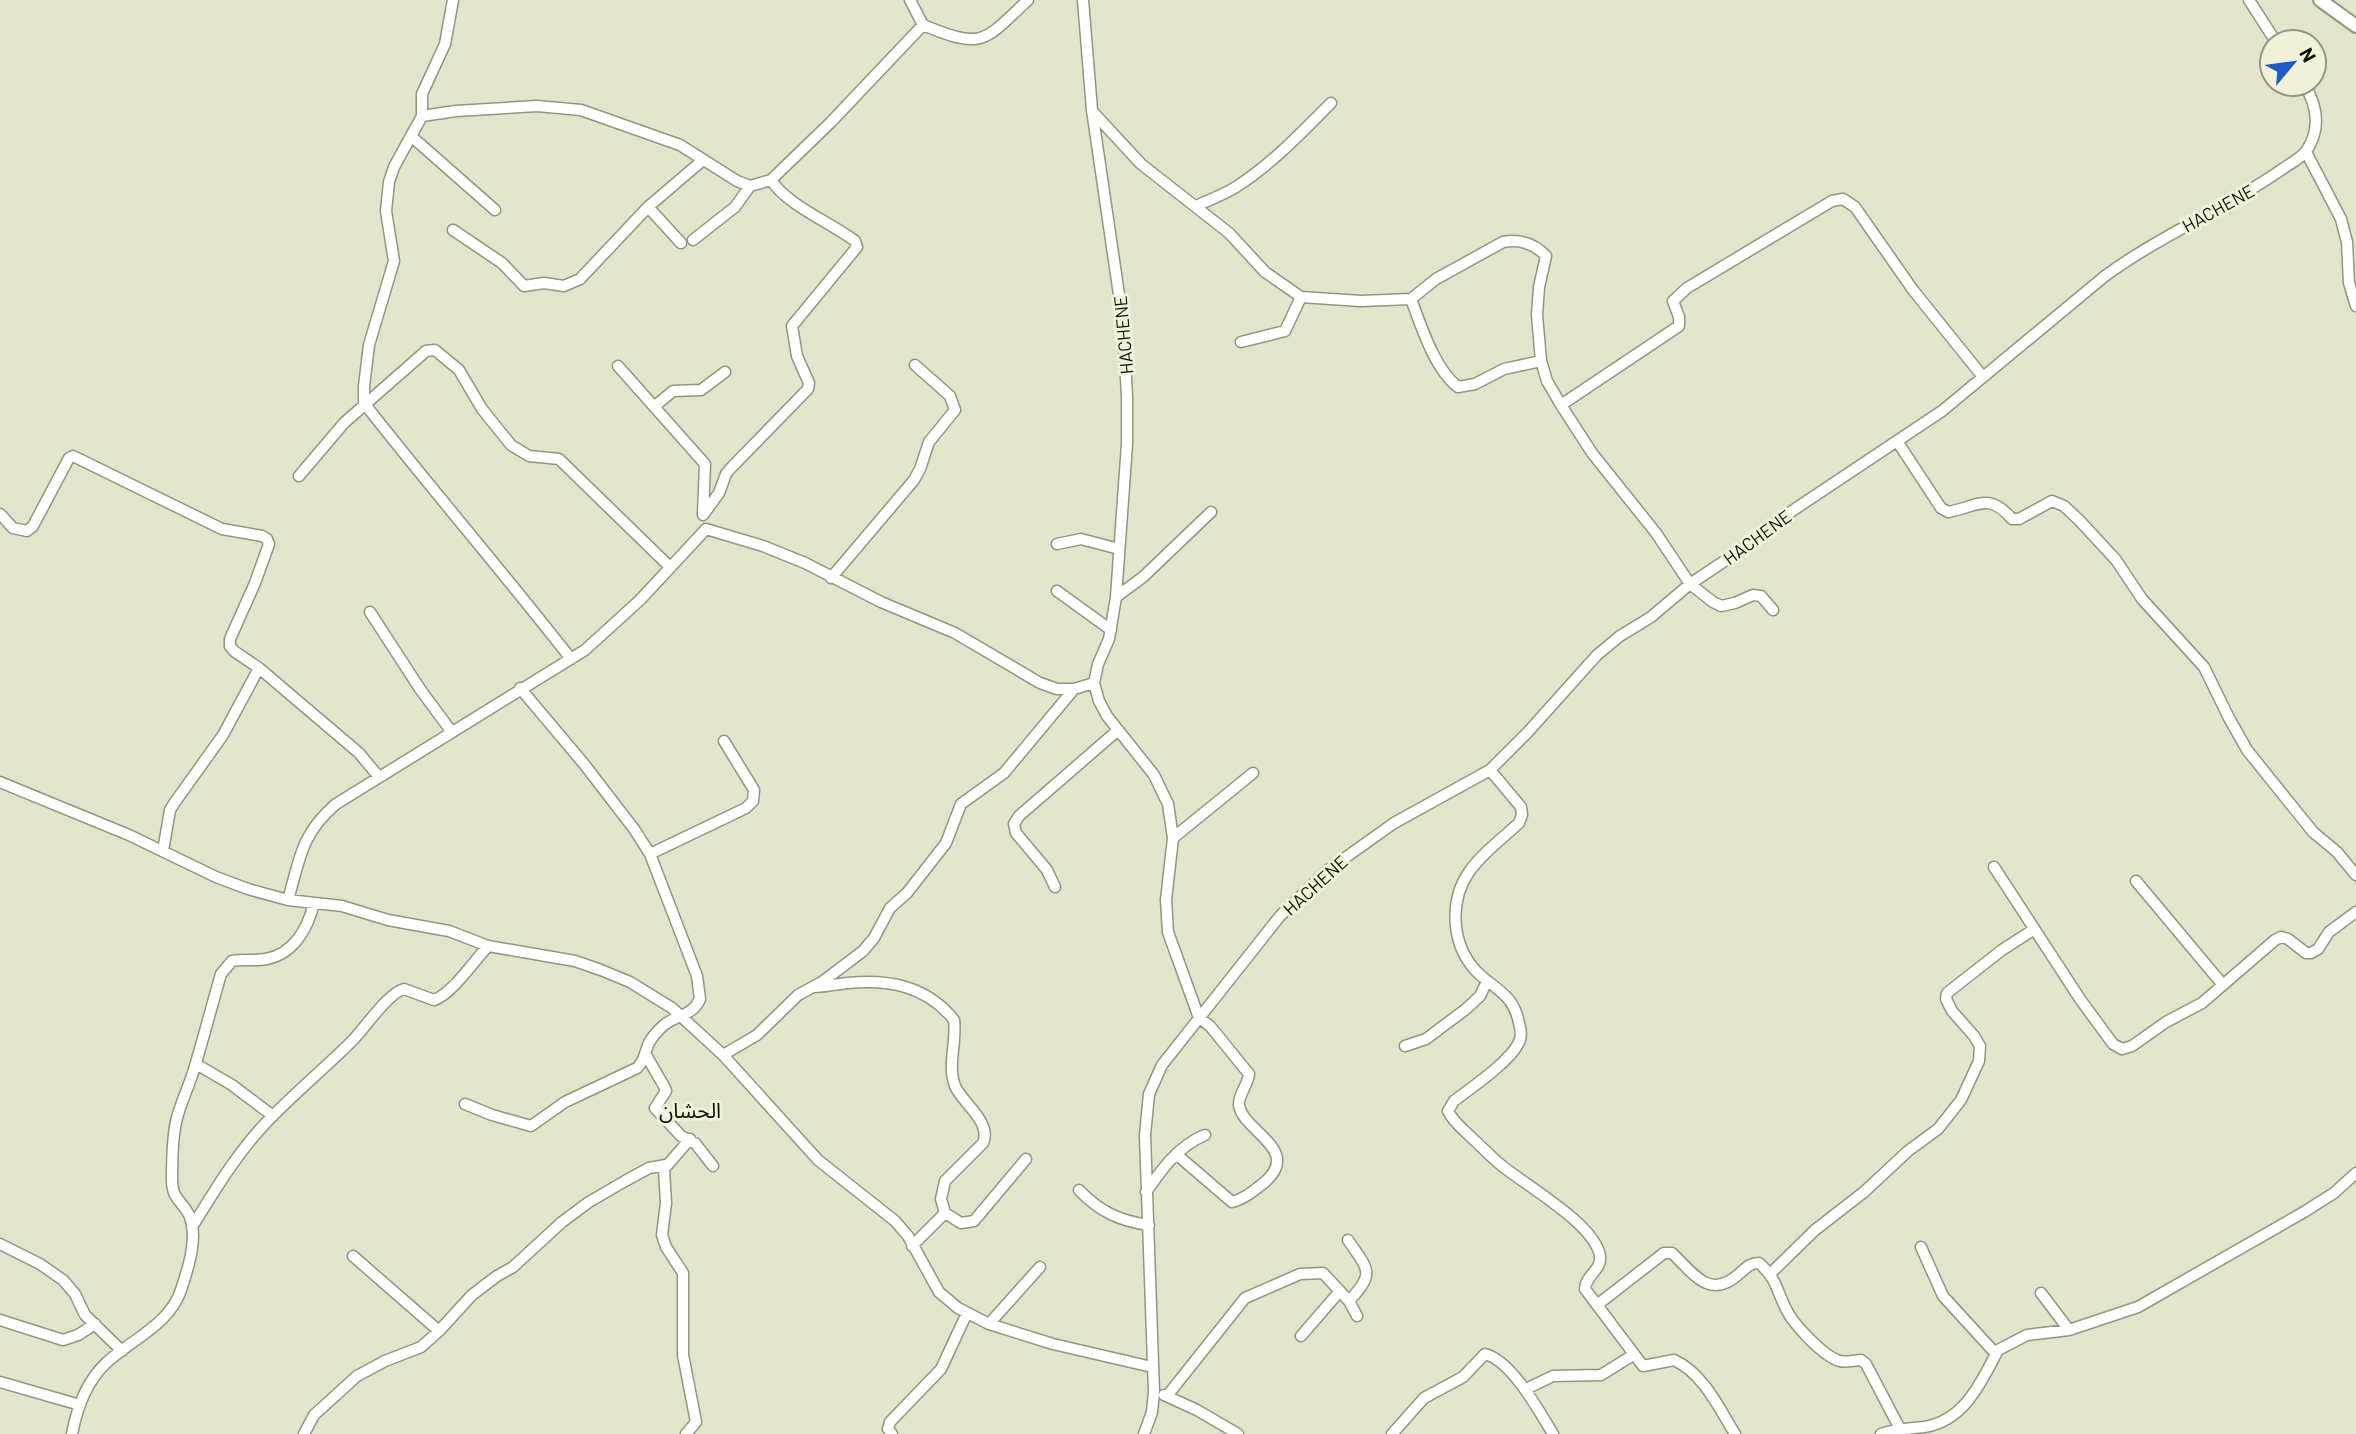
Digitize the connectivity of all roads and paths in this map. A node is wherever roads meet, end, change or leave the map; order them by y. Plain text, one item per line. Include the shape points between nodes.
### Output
1 (453, 0) edge
2 (910, 0) edge
3 (1028, 0) edge
4 (1083, 0) edge
5 (2249, 0) edge
6 (2320, 0) edge
7 (923, 24) junction
8 (2356, 26) edge
9 (2267, 28) edge
10 (2312, 98) edge
11 (1331, 103) dead end
12 (1092, 110) junction
13 (422, 116) junction
14 (411, 136) junction
15 (2306, 152) junction
16 (703, 160) junction
17 (771, 180) junction
18 (750, 186) junction
19 (648, 206) junction
20 (1196, 206) junction
21 (495, 210) dead end
22 (453, 230) dead end
23 (693, 240) dead end
24 (681, 243) dead end
25 (1301, 297) junction
26 (1411, 299) junction
27 (2356, 306) edge
28 (1241, 342) dead end
29 (1541, 360) junction
30 (915, 365) dead end
31 (618, 366) dead end
32 (725, 372) dead end
33 (1983, 377) junction
34 (364, 403) junction
35 (1561, 405) junction
36 (655, 406) junction
37 (1897, 441) junction
38 (299, 476) dead end
39 (1211, 512) dead end
40 (0, 514) edge
41 (703, 515) junction
42 (706, 529) junction
43 (1057, 544) dead end
44 (1119, 550) junction
45 (669, 566) junction
46 (831, 578) junction
47 (1690, 584) junction
48 (1057, 591) dead end
49 (1116, 597) junction
50 (1773, 610) dead end
51 (370, 612) dead end
52 (1111, 630) junction
53 (571, 659) junction
54 (259, 668) junction
55 (1094, 683) junction
56 (520, 688) junction
57 (1074, 689) junction
58 (452, 731) junction
59 (1117, 731) junction
60 (724, 741) dead end
61 (1490, 769) junction
62 (1253, 773) dead end
63 (379, 777) junction
64 (0, 782) edge
65 (1173, 838) junction
66 (163, 850) junction
67 (650, 854) junction
68 (1994, 867) dead end
69 (2356, 875) edge
70 (2136, 881) dead end
71 (1055, 887) dead end
72 (288, 900) junction
73 (314, 903) junction
74 (2356, 912) edge
75 (2033, 930) junction
76 (488, 946) junction
77 (1487, 981) junction
78 (2224, 985) junction
79 (810, 988) junction
80 (681, 1017) junction
81 (1199, 1017) junction
82 (1405, 1046) dead end
83 (646, 1055) junction
84 (723, 1055) junction
85 (196, 1064) junction
86 (465, 1104) dead end
87 (273, 1116) junction
88 (1205, 1135) dead end
89 (690, 1139) junction
90 (1176, 1154) junction
91 (1026, 1159) dead end
92 (666, 1165) junction
93 (713, 1166) dead end
94 (2356, 1173) edge
95 (1079, 1190) dead end
96 (1146, 1192) junction
97 (945, 1213) junction
98 (1149, 1225) junction
99 (192, 1227) junction
100 (1348, 1240) dead end
101 (0, 1244) edge
102 (912, 1246) junction
103 (1921, 1247) dead end
104 (353, 1256) dead end
105 (1040, 1267) dead end
106 (1771, 1273) junction
107 (1340, 1291) junction
108 (2041, 1293) dead end
109 (1349, 1301) junction
110 (1597, 1305) junction
111 (967, 1313) junction
112 (1357, 1316) dead end
113 (0, 1320) edge
114 (95, 1324) junction
115 (989, 1324) junction
116 (2068, 1330) junction
117 (439, 1331) junction
118 (1301, 1336) dead end
119 (122, 1351) junction
120 (1996, 1354) junction
121 (1633, 1355) junction
122 (1152, 1367) junction
123 (0, 1382) edge
124 (1526, 1389) junction
125 (1154, 1392) junction
126 (1167, 1396) junction
127 (80, 1405) junction
128 (1899, 1427) junction
129 (72, 1434) edge
130 (304, 1434) edge
131 (686, 1434) edge
132 (892, 1434) edge
133 (1144, 1434) edge
134 (1237, 1434) edge
135 (1392, 1434) edge
136 (1553, 1434) edge
137 (1735, 1434) edge
138 (1881, 1434) edge

1 - 13 street via 445,44 422,94
2 - 7 street
3 - 7 street via 1000,27 978,40
4 - 12 street, HACHENE
5 - 9 street
6 - 8 main road
7 - 17 street
10 - 15 street via 2317,114
11 - 20 street via 1236,188
12 - 20 street via 1141,164
12 - 44 street, HACHENE via 1126,355 1127,444
13 - 14 street
13 - 16 street via 557,106 618,122 680,145
14 - 21 street
14 - 34 street via 394,167 386,198 394,261 369,345
15 - 27 street via 2341,219
15 - 33 street, HACHENE via 2253,189 2132,256
16 - 18 street
16 - 19 street
17 - 18 street
17 - 41 street via 777,189 855,241 857,247 792,326 808,389 726,474 719,494
18 - 23 street via 735,207
19 - 22 street via 580,279 564,286 524,286 502,263
19 - 24 street
20 - 25 street via 1265,272
25 - 26 street
25 - 28 street via 1285,331
26 - 29 street via 1431,349 1458,387
26 - 29 street via 1436,279 1503,242 1530,244 1546,256 1537,315
29 - 35 street via 1546,381
30 - 46 street via 950,396 955,410 929,442 914,480
31 - 36 street
32 - 36 street via 701,390 673,391
33 - 35 street via 1913,290 1855,207 1843,200 1832,201 1687,288 1673,301 1679,326
33 - 37 street, HACHENE
34 - 38 street
34 - 45 street via 426,351 435,350 460,370 482,409 516,450 559,459
34 - 53 street
35 - 47 street
36 - 41 street via 705,464
37 - 47 street, HACHENE
37 - 69 street via 1948,512 1990,501 2012,519 2019,519 2052,501 2072,513 2204,667 2247,750 2306,824
39 - 49 street
40 - 54 street via 13,528 27,531 73,456 222,529 262,536 269,544 230,639 233,651
41 - 42 street
42 - 45 street
42 - 46 street via 785,554
43 - 44 street via 1082,539
44 - 49 street, HACHENE
45 - 53 street via 618,621
46 - 57 street via 955,633 1040,683
47 - 50 street via 1721,606 1753,595 1761,596
47 - 61 street, HACHENE via 1597,654
48 - 52 street
49 - 52 street, HACHENE
51 - 58 street
52 - 55 street, HACHENE
53 - 56 street
54 - 63 street via 359,753
54 - 66 street via 223,735 170,810
55 - 57 street
55 - 59 street
56 - 58 street
56 - 67 street via 584,764
57 - 79 street via 1004,773 961,804 946,843 890,908 870,944
58 - 63 street
59 - 65 street via 1159,784
59 - 71 street via 1014,824
60 - 67 street via 754,790 753,801
61 - 77 street via 1521,807 1522,815 1471,869 1455,904 1458,940
61 - 81 street, HACHENE via 1383,830 1328,870 1280,916
62 - 65 street
63 - 72 street via 336,804 309,832
64 - 66 street
65 - 81 street via 1166,900 1168,932
66 - 72 street via 216,877
67 - 80 street via 701,991 698,1004
68 - 75 street
70 - 78 street
72 - 73 street
73 - 76 street via 449,931
73 - 85 street via 307,929 287,949 270,958 237,960 225,968
74 - 78 street via 2311,953 2281,937
75 - 78 street via 2113,1044 2122,1049 2202,1003
75 - 106 street via 1947,993 1952,1011 1980,1046 1979,1061 1946,1120
76 - 80 street via 601,970 650,993
76 - 87 street via 438,999 404,989 394,994
77 - 82 street via 1466,1009 1426,1039
77 - 110 street via 1514,1006 1520,1039 1511,1054 1448,1111 1501,1164 1570,1215 1589,1237 1600,1262 1584,1286
79 - 84 street via 757,1035
79 - 97 street via 847,983 903,985 925,995 954,1020 952,1075 956,1089 983,1125 985,1137 945,1181 941,1199
80 - 83 street via 659,1030
80 - 84 street
81 - 90 street via 1249,1074 1240,1109 1268,1139 1276,1164 1264,1183 1232,1202
81 - 96 street, HACHENE via 1161,1065 1149,1094
83 - 86 street via 637,1068 565,1102 531,1126
83 - 89 street via 666,1088 655,1108 681,1136
84 - 102 street via 818,1160 895,1220
85 - 87 street
85 - 99 street via 176,1121 172,1181 174,1197 188,1213
87 - 99 street via 222,1178
88 - 90 street
89 - 92 street
89 - 93 street
90 - 96 street
91 - 97 street via 974,1221 961,1223
92 - 117 street via 649,1168 589,1202 513,1267 472,1295
92 - 131 street via 662,1235 683,1273 683,1355 696,1422
94 - 116 street via 2304,1212 2138,1307
95 - 98 street via 1106,1213
96 - 98 street, HACHENE
97 - 102 street
98 - 122 street, HACHENE
99 - 119 street via 191,1252 176,1302
100 - 109 street via 1366,1266 1367,1276
101 - 114 street via 63,1280
102 - 111 street via 939,1292
103 - 120 street via 1943,1296
104 - 117 street
105 - 115 street
106 - 110 street via 1755,1262 1730,1282 1709,1286 1672,1253 1664,1253
106 - 128 street via 1786,1309 1815,1344 1837,1361 1866,1364
107 - 109 street
107 - 118 street
107 - 126 street via 1323,1273 1300,1274 1245,1298
108 - 116 street
109 - 112 street
110 - 121 street
111 - 115 street
111 - 132 street via 941,1368 890,1422
113 - 114 street via 63,1340
114 - 119 street
115 - 122 street
116 - 120 street via 2027,1335
117 - 130 street via 421,1347 357,1376 314,1415
119 - 127 street via 86,1388
120 - 128 street via 1957,1413 1932,1425
121 - 124 street via 1601,1375 1553,1376
121 - 137 street via 1643,1366 1674,1360 1686,1367 1715,1399
122 - 125 street, HACHENE
123 - 127 street
124 - 135 street via 1485,1354 1463,1377 1424,1398
124 - 136 street
125 - 126 street
125 - 133 street, HACHENE
126 - 134 street
127 - 129 street
128 - 138 street

